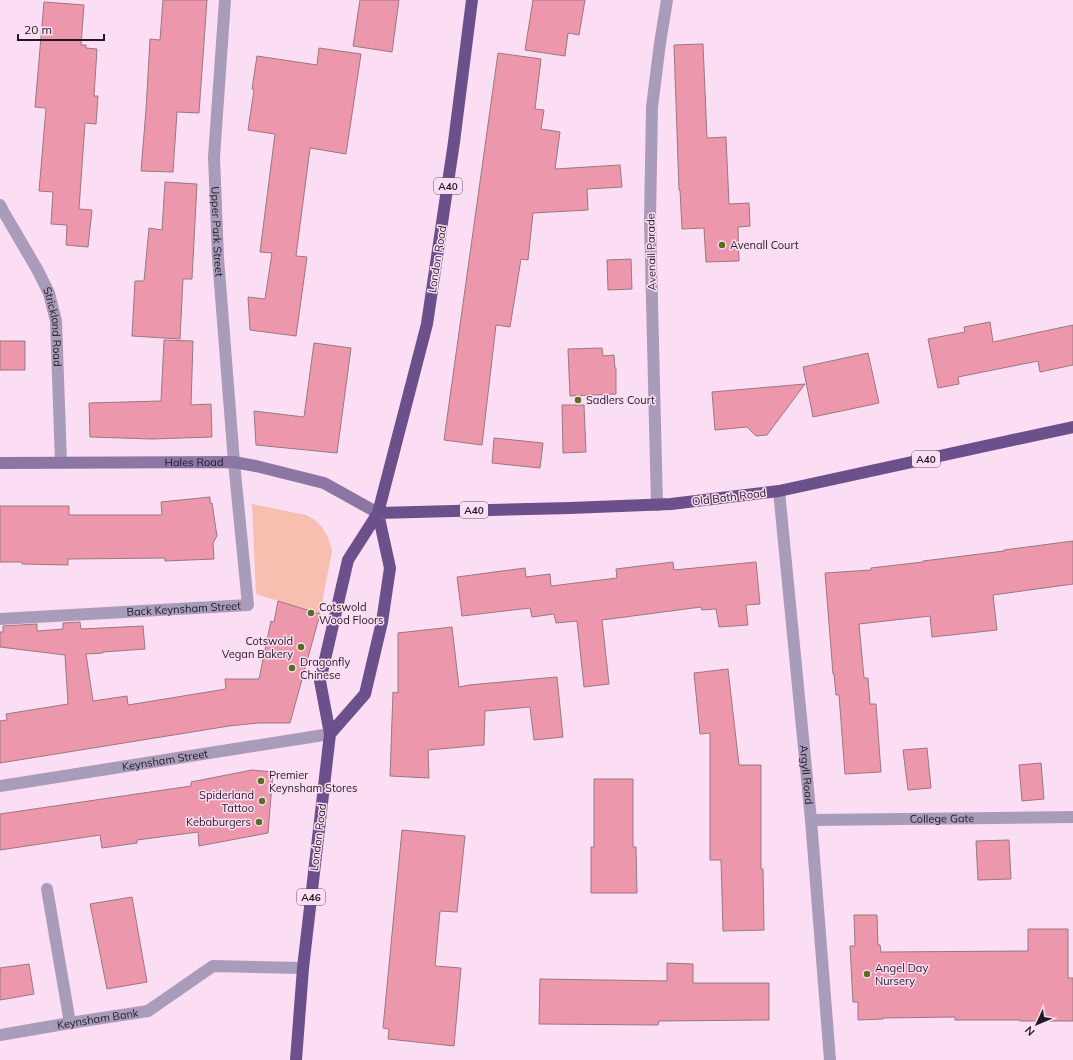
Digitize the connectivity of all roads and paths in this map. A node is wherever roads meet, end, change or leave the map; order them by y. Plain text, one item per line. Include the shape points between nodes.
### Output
1 (225, 0) edge
2 (472, 0) edge
3 (667, 0) edge
4 (0, 204) edge
5 (1073, 426) edge
6 (61, 462) junction
7 (234, 462) junction
8 (0, 463) edge
9 (779, 490) junction
10 (657, 505) junction
11 (378, 513) junction
12 (0, 619) edge
13 (330, 734) junction
14 (0, 786) edge
15 (1073, 817) edge
16 (811, 820) junction
17 (47, 889) dead end
18 (302, 968) junction
19 (70, 1023) junction
20 (0, 1035) edge
21 (296, 1060) edge
22 (830, 1060) edge

1 - 7 street, Upper Park Street via 214,157 218,258
2 - 11 highway, London Road / A40 via 427,324
3 - 10 street, Avenall Parade via 652,107 650,220
4 - 6 street, Strickland Road via 49,293 56,321
5 - 9 highway, Old Bath Road / A40
6 - 7 main road, Hales Road
6 - 8 main road, Hales Road
7 - 11 main road, Hales Road via 324,483
7 - 12 street, Back Keynsham Street via 248,605
9 - 10 highway, Old Bath Road / A40
9 - 16 street, Argyll Road
10 - 11 highway, Old Bath Road / A40
11 - 13 highway, London Road / A46 via 348,560 320,681
11 - 13 highway, London Road via 390,568 382,622 365,694
13 - 14 street, Keynsham Street
13 - 18 highway, London Road / A46
15 - 16 street, College Gate
16 - 22 street, Argyll Road
17 - 19 street
18 - 19 street, Keynsham Bank via 213,966 148,1011
18 - 21 highway, London Road / A46
19 - 20 street, Keynsham Bank

